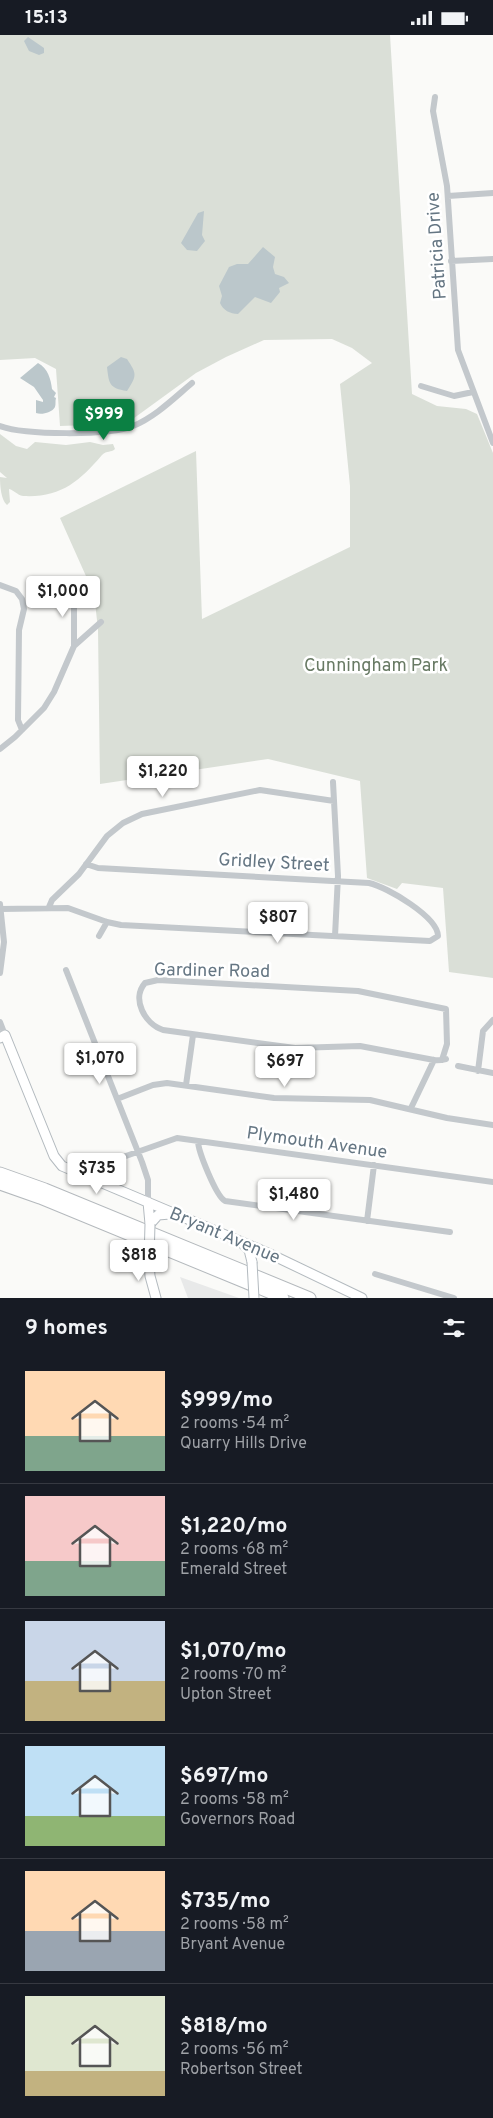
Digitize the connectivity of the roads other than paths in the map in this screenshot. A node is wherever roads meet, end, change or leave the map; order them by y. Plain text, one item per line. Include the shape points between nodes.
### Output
1 (435, 97) dead end
2 (493, 193) edge
3 (448, 196) junction
4 (493, 259) edge
5 (451, 261) junction
6 (192, 383) dead end
7 (422, 386) dead end
8 (473, 392) junction
9 (0, 426) edge
10 (493, 443) edge
11 (0, 585) edge
12 (74, 590) dead end
13 (101, 622) dead end
14 (74, 646) junction
15 (68, 661) junction
16 (68, 674) dead end
17 (22, 730) junction
18 (0, 749) edge
19 (333, 782) dead end
20 (334, 801) junction
21 (86, 864) junction
22 (338, 880) junction
23 (0, 904) edge
24 (49, 907) junction
25 (1, 909) edge
26 (107, 922) junction
27 (99, 936) dead end
28 (334, 936) junction
29 (66, 970) dead end
30 (0, 973) edge
31 (0, 1021) edge
32 (493, 1021) edge
33 (193, 1035) junction
34 (2, 1037) edge
35 (434, 1061) junction
36 (458, 1066) dead end
37 (478, 1071) junction
38 (493, 1073) edge
39 (186, 1085) junction
40 (117, 1099) junction
41 (411, 1108) junction
42 (493, 1125) edge
43 (198, 1141) junction
44 (138, 1151) junction
45 (374, 1165) junction
46 (0, 1173) edge
47 (83, 1177) junction
48 (0, 1178) edge
49 (493, 1182) edge
50 (0, 1184) edge
51 (0, 1188) edge
52 (148, 1202) junction
53 (176, 1215) junction
54 (367, 1221) junction
55 (150, 1224) junction
56 (450, 1232) dead end
57 (242, 1242) junction
58 (375, 1274) dead end
59 (156, 1298) edge
60 (254, 1298) edge
61 (272, 1298) edge
62 (283, 1298) edge
63 (297, 1298) edge
64 (310, 1298) edge
65 (362, 1298) edge
66 (454, 1298) edge

1 - 3 street, Patricia Drive via 433,111
2 - 3 street
3 - 5 street, Patricia Drive
4 - 5 street
5 - 8 street, Patricia Drive via 458,350
6 - 9 street via 146,419 122,429 28,433
7 - 8 street via 454,396
8 - 10 street, Patricia Drive
11 - 17 street via 16,591 23,605 19,630 18,720
12 - 14 street
13 - 14 street
14 - 15 street
15 - 16 street
15 - 17 street via 49,700
17 - 18 street
19 - 20 street
20 - 21 street via 260,790 147,812 111,832
20 - 22 street
21 - 22 street, Gridley Street via 98,868
21 - 24 street
22 - 28 street
22 - 28 street, Gridley Street via 369,883 394,892 433,925 438,936 430,941
23 - 25 street
24 - 25 street
24 - 26 street via 72,909
25 - 30 street via 4,945
26 - 27 street
26 - 28 street
29 - 40 street
31 - 34 street
32 - 37 street via 483,1031
33 - 35 street, Gardiner Road via 291,1048 360,1046
33 - 35 street, Gardiner Road via 163,1030 151,1024 139,999 143,985 158,980 352,991 446,1009 444,1060
33 - 39 street
34 - 47 main road, Bryant Avenue via 59,1163
35 - 41 street
36 - 37 street
37 - 38 street
39 - 40 street via 156,1084
39 - 41 street via 274,1098 370,1100
40 - 44 street
41 - 42 street
43 - 44 street, Plymouth Avenue via 174,1138
43 - 45 street, Plymouth Avenue
43 - 54 street via 219,1195 225,1201
44 - 47 street, Plymouth Avenue via 89,1169
44 - 52 street via 148,1180
45 - 49 street, Plymouth Avenue
45 - 54 street
46 - 64 highway
47 - 52 main road, Bryant Avenue
48 - 63 highway
50 - 62 highway
51 - 61 highway
52 - 53 main road, Bryant Avenue
52 - 55 main road
53 - 55 main road via 161,1214
53 - 57 main road, Bryant Avenue
54 - 56 street
55 - 59 main road, bridge via 150,1276
57 - 60 main road, bridge via 249,1249 252,1262
57 - 65 main road, Bryant Avenue
58 - 66 street

